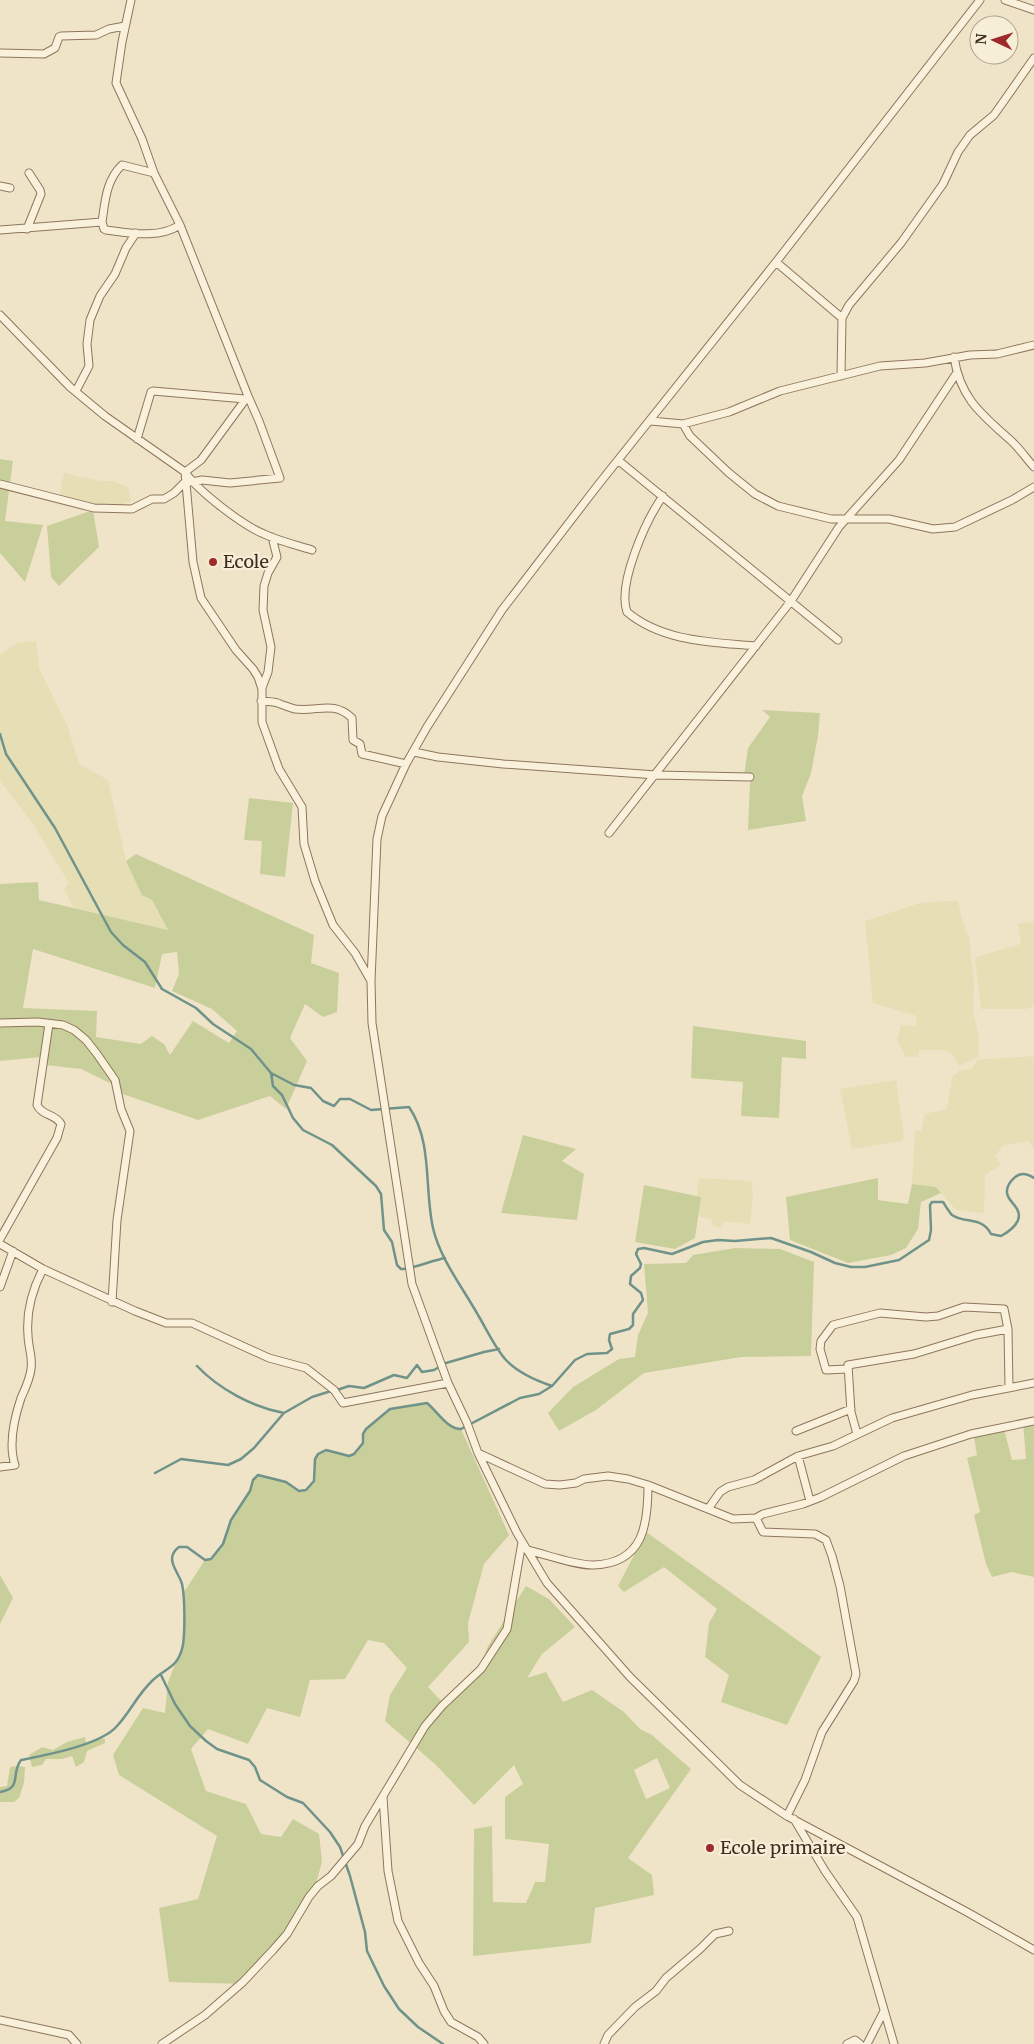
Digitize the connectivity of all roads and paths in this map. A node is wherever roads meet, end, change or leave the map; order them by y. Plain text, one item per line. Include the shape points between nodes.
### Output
1 (131, 0) edge
2 (980, 0) edge
3 (1005, 0) edge
4 (1034, 10) edge
5 (125, 26) junction
6 (0, 53) edge
7 (1034, 58) edge
8 (154, 173) junction
9 (29, 174) dead end
10 (0, 186) edge
11 (10, 188) dead end
12 (102, 222) junction
13 (180, 225) junction
14 (27, 229) junction
15 (0, 230) edge
16 (136, 233) junction
17 (776, 262) junction
18 (0, 315) edge
19 (842, 318) junction
20 (1034, 345) edge
21 (954, 357) junction
22 (956, 374) junction
23 (841, 376) junction
24 (76, 391) junction
25 (246, 397) junction
26 (650, 421) junction
27 (683, 424) junction
28 (137, 439) junction
29 (619, 461) junction
30 (1034, 467) edge
31 (184, 472) junction
32 (189, 482) junction
33 (0, 484) edge
34 (1034, 487) edge
35 (663, 496) junction
36 (845, 520) junction
37 (272, 537) junction
38 (312, 550) dead end
39 (792, 601) junction
40 (838, 640) dead end
41 (756, 646) junction
42 (262, 689) junction
43 (261, 701) junction
44 (414, 752) junction
45 (406, 764) junction
46 (656, 775) junction
47 (750, 777) dead end
48 (609, 833) dead end
49 (371, 981) junction
50 (0, 1023) edge
51 (49, 1024) junction
52 (0, 1240) edge
53 (0, 1244) edge
54 (13, 1252) junction
55 (43, 1269) junction
56 (0, 1287) edge
57 (112, 1302) junction
58 (1008, 1329) junction
59 (847, 1369) junction
60 (448, 1383) junction
61 (1034, 1383) edge
62 (1009, 1388) junction
63 (851, 1409) junction
64 (1034, 1421) edge
65 (796, 1431) dead end
66 (857, 1434) junction
67 (478, 1453) junction
68 (798, 1456) junction
69 (0, 1467) edge
70 (648, 1485) junction
71 (810, 1501) junction
72 (708, 1509) junction
73 (756, 1518) junction
74 (522, 1542) junction
75 (527, 1550) junction
76 (383, 1797) junction
77 (790, 1817) junction
78 (729, 1931) dead end
79 (1034, 1950) edge
80 (884, 2011) junction
81 (0, 2020) edge
82 (164, 2043) edge
83 (77, 2044) edge
84 (484, 2044) edge
85 (604, 2044) edge
86 (847, 2044) edge
87 (860, 2044) edge
88 (866, 2044) edge
89 (894, 2044) edge

1 - 5 street
2 - 17 street
3 - 4 street
5 - 6 street via 96,35 59,37 55,48 44,54
5 - 8 street via 116,83
7 - 19 street via 994,115 970,134 943,184
8 - 12 street via 122,165 104,200
8 - 13 street
9 - 14 street via 41,194
10 - 11 street
12 - 14 street
12 - 16 street via 106,230
13 - 16 street via 162,233
13 - 25 street
14 - 15 street
16 - 24 street via 90,320 88,366
17 - 19 street
17 - 26 street
18 - 24 street
19 - 23 street
20 - 21 street via 997,354
21 - 22 street
21 - 23 street via 880,366
22 - 30 street via 966,396
22 - 36 street via 899,460
23 - 27 street via 780,391 729,412
24 - 28 street
25 - 28 street via 153,391
25 - 31 street via 201,460
25 - 32 street via 259,421 280,478 230,483
26 - 27 street
26 - 29 street
27 - 36 street via 690,436 755,494 778,506
28 - 31 street
29 - 35 street
29 - 44 street via 502,610
31 - 32 street
32 - 33 street via 164,498 145,501 132,509 94,508
32 - 37 street via 252,529
32 - 42 street via 194,562 201,598 253,669
34 - 36 street via 955,527 933,529 889,519
35 - 39 street
35 - 41 street via 639,539 624,599 627,612 644,626 678,637
36 - 39 street
37 - 38 street
37 - 42 street via 277,557 264,586 263,610 270,647 268,672
39 - 40 street
39 - 41 street
41 - 46 street
42 - 43 street
43 - 45 street via 295,709 332,707 346,712 352,718 352,738 360,744 362,754
43 - 49 street via 262,722 279,769 302,807 304,844 333,925
44 - 45 street
44 - 46 street via 503,764
45 - 49 street via 382,816 377,839
46 - 47 street
46 - 48 street
49 - 60 street via 372,1023 412,1284
50 - 51 street
51 - 52 street via 37,1106 61,1124 57,1138
51 - 57 street via 74,1030 97,1054 115,1080 130,1131 117,1220
53 - 54 street
54 - 55 street
54 - 56 street
55 - 57 street
55 - 69 street via 29,1308 28,1336 32,1363 14,1429 11,1453 15,1465
57 - 60 street via 166,1322 200,1325 269,1358 306,1368 334,1390 343,1403
58 - 59 street via 914,1354 850,1364
58 - 59 street via 1004,1308 964,1307 926,1317 880,1313 833,1325 821,1341 826,1370
58 - 62 street
59 - 63 street
60 - 67 street
61 - 62 street
62 - 66 street via 934,1405 892,1418
63 - 65 street
63 - 66 street
64 - 71 street via 971,1434 904,1456
66 - 68 street via 833,1446
67 - 70 street via 546,1484 576,1484 584,1479 608,1476
67 - 74 street
68 - 71 street
68 - 72 street via 754,1480 728,1487 720,1492
70 - 72 street
70 - 75 street via 646,1525 629,1554 612,1562 594,1565
71 - 73 street
72 - 73 street via 733,1518
73 - 77 street via 763,1532 815,1534 826,1540 840,1586 856,1674 822,1732
74 - 75 street
74 - 76 street via 507,1629 480,1669 425,1726
75 - 77 street via 547,1583 630,1677 740,1785
76 - 82 street via 358,1844 309,1897 287,1934 273,1950 205,2015
76 - 84 street via 388,1871 398,1921 451,2022
77 - 79 street
77 - 80 street via 857,1917
78 - 85 street via 714,1934 656,1991 635,2007 608,2035
80 - 88 street
80 - 89 street
81 - 83 street via 69,2035
86 - 87 street via 855,2040

